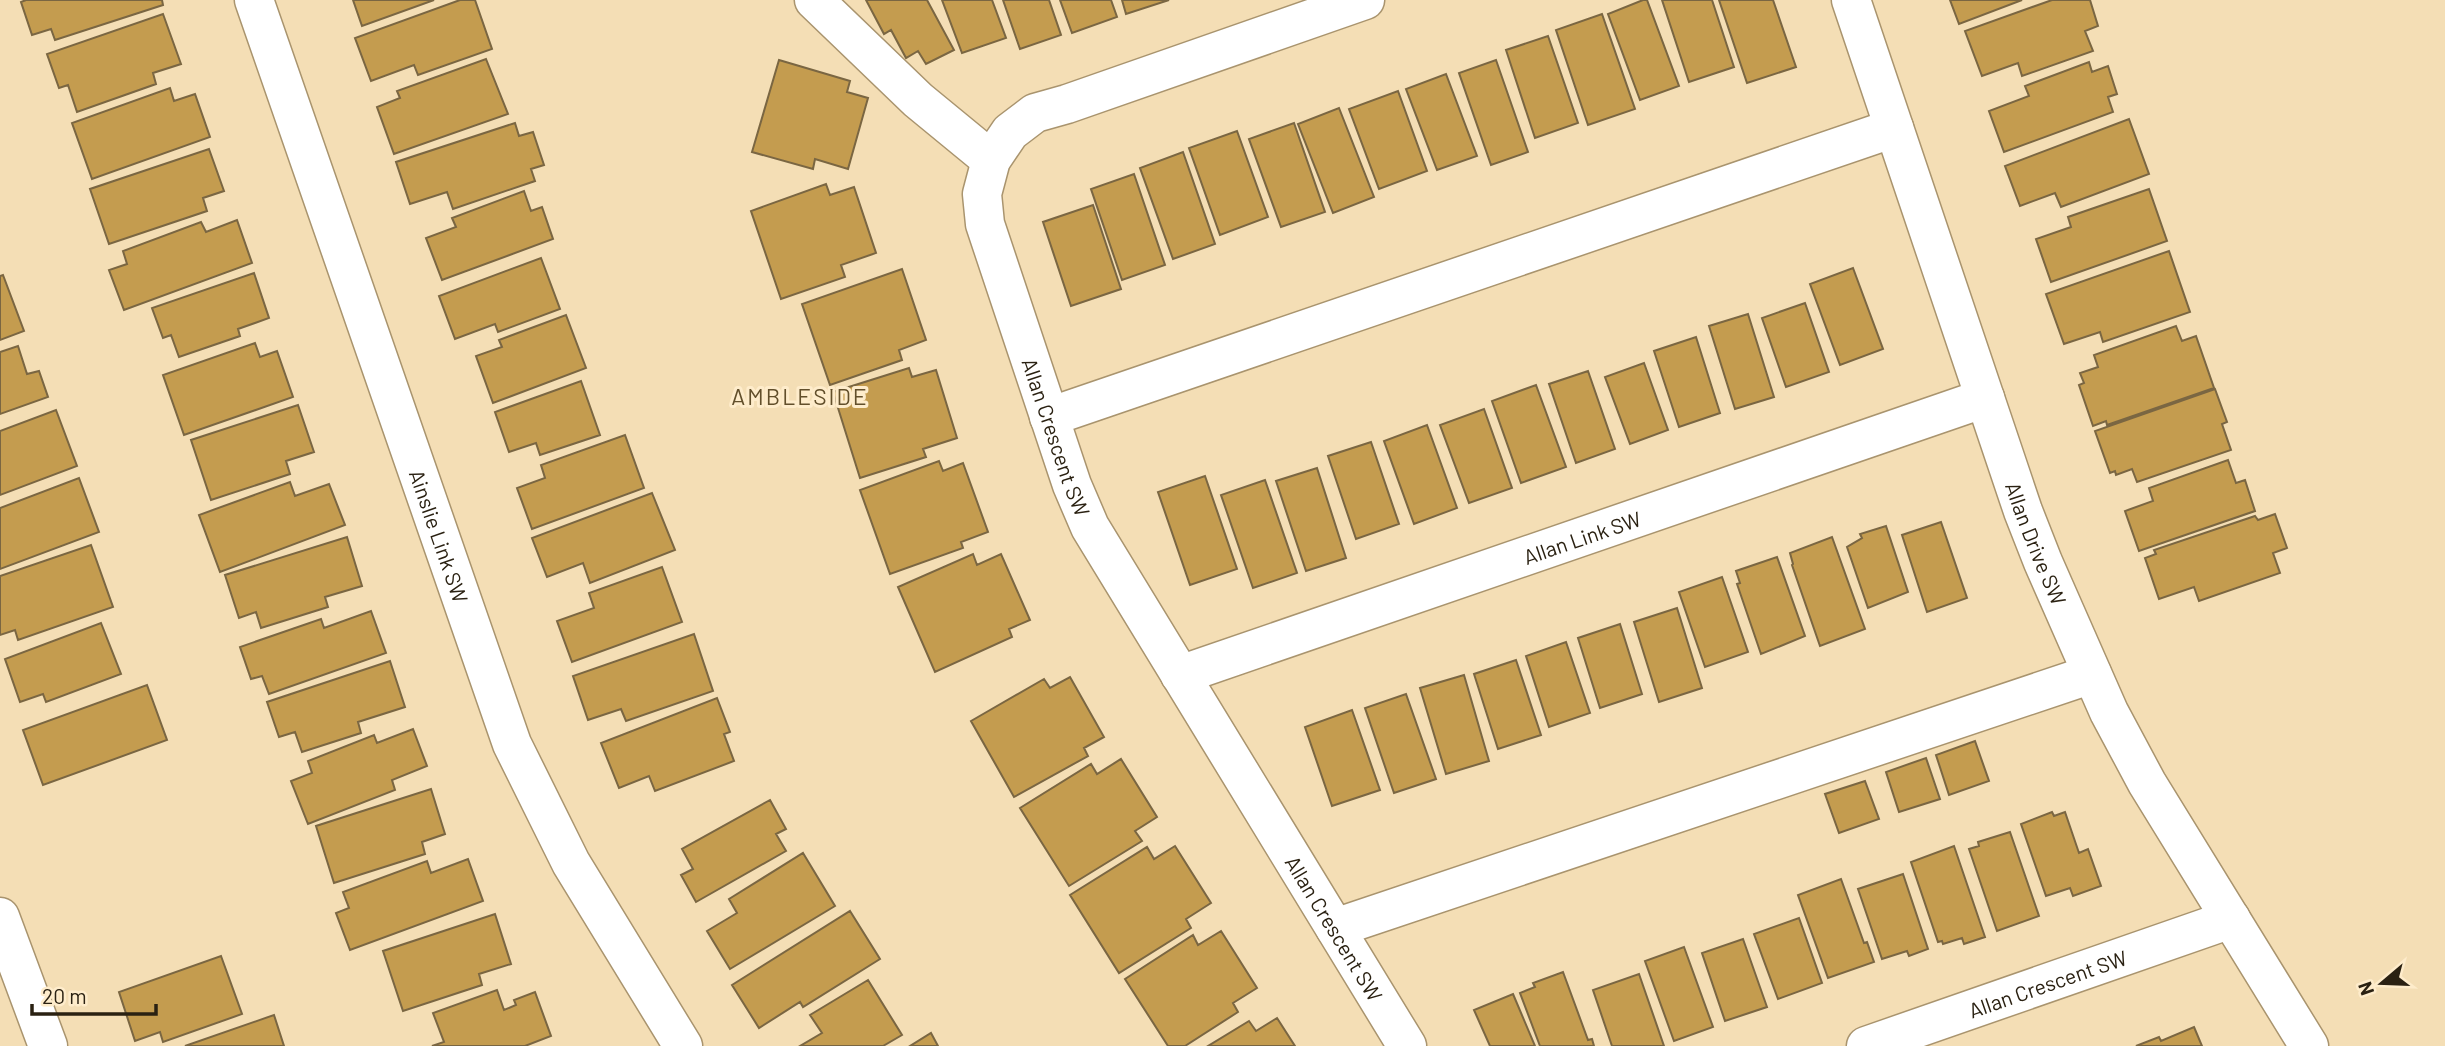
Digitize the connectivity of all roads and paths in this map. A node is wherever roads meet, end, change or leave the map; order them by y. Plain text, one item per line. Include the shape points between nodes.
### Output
1 (254, 0) edge
2 (814, 0) edge
3 (1365, 0) edge
4 (1851, 0) edge
5 (1894, 128) junction
6 (991, 160) junction
7 (1985, 398) junction
8 (1049, 416) junction
9 (2092, 674) junction
10 (1180, 675) junction
11 (0, 917) edge
12 (2231, 919) junction
13 (1335, 928) junction
14 (48, 1046) edge
15 (683, 1046) edge
16 (1407, 1046) edge
17 (1866, 1046) edge
18 (2309, 1046) edge

1 - 15 street, Ainslie Link SW via 512,744 571,863
2 - 6 street via 918,100
3 - 6 street, Allan Crescent SW via 1035,113 1010,132
4 - 5 street, Allan Drive SW
5 - 7 street, Allan Drive SW
5 - 8 street
6 - 8 street, Allan Crescent SW via 982,194 985,224
7 - 9 street, Allan Drive SW via 2043,562
7 - 10 street, Allan Link SW
8 - 10 street, Allan Crescent SW via 1090,527
9 - 12 street, Allan Drive SW via 2147,783
9 - 13 street
10 - 13 street, Allan Crescent SW
11 - 14 street
12 - 17 street, Allan Crescent SW
12 - 18 street, Allan Drive SW
13 - 16 street, Allan Crescent SW

